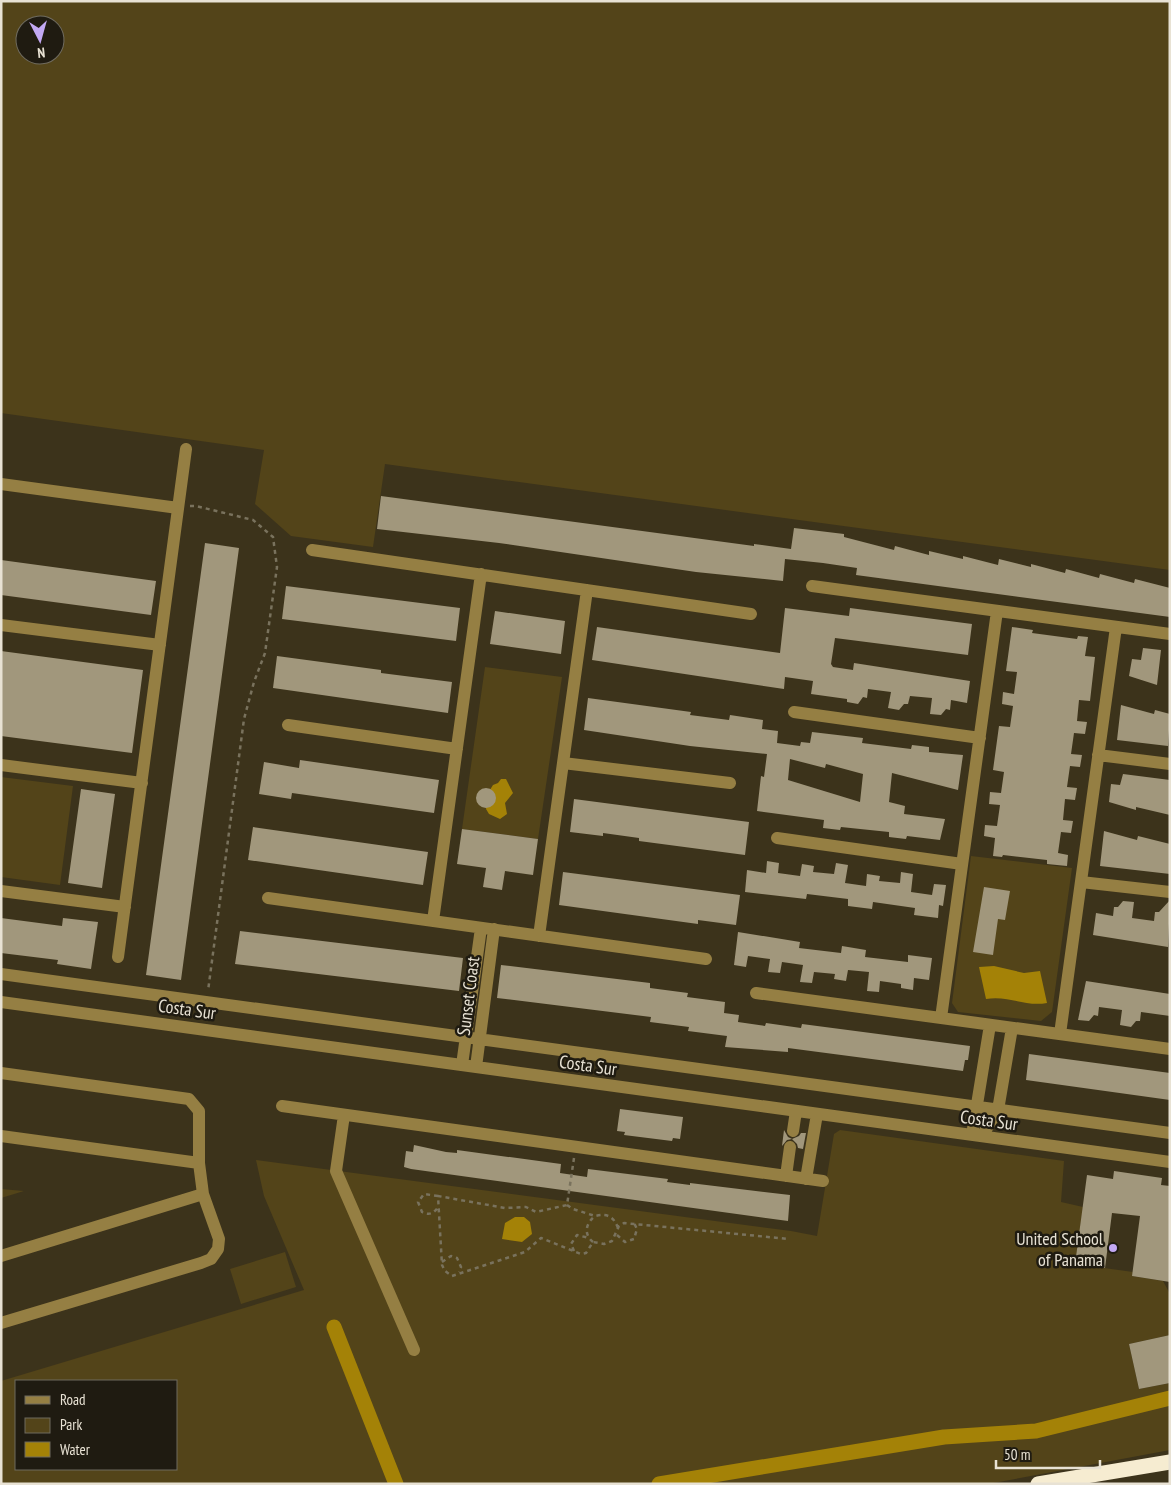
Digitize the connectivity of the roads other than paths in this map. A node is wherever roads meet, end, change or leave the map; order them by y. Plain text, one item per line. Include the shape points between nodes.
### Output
1 (186, 449) dead end
2 (1, 484) edge
3 (178, 508) junction
4 (312, 550) dead end
5 (481, 574) junction
6 (812, 586) dead end
7 (587, 590) junction
8 (997, 611) junction
9 (752, 614) dead end
10 (1, 625) edge
11 (1116, 627) junction
12 (1170, 634) edge
13 (160, 645) junction
14 (794, 712) dead end
15 (288, 725) dead end
16 (980, 738) junction
17 (457, 749) junction
18 (1098, 755) junction
19 (563, 763) junction
20 (1170, 764) edge
21 (1, 765) edge
22 (142, 783) junction
23 (730, 783) dead end
24 (777, 838) dead end
25 (962, 864) junction
26 (1081, 882) junction
27 (1, 891) edge
28 (1170, 892) edge
29 (268, 898) dead end
30 (125, 906) junction
31 (433, 921) junction
32 (480, 928) junction
33 (494, 929) junction
34 (539, 936) junction
35 (118, 957) dead end
36 (706, 958) dead end
37 (1, 974) edge
38 (756, 994) dead end
39 (1, 1002) edge
40 (941, 1018) junction
41 (990, 1025) junction
42 (1012, 1028) junction
43 (1060, 1034) junction
44 (466, 1038) junction
45 (480, 1039) junction
46 (1170, 1049) edge
47 (462, 1065) junction
48 (476, 1067) junction
49 (1, 1073) edge
50 (282, 1106) dead end
51 (978, 1107) junction
52 (998, 1110) junction
53 (796, 1111) junction
54 (817, 1114) junction
55 (344, 1115) junction
56 (792, 1131) dead end
57 (1170, 1133) edge
58 (1, 1136) edge
59 (977, 1136) junction
60 (790, 1147) dead end
61 (1170, 1162) edge
62 (199, 1163) junction
63 (786, 1176) junction
64 (806, 1179) junction
65 (823, 1181) dead end
66 (203, 1194) junction
67 (1, 1256) edge
68 (1, 1323) edge
69 (414, 1350) dead end
70 (1170, 1462) edge
71 (1038, 1484) edge

1 - 3 street
2 - 3 street
3 - 13 street
4 - 5 street
5 - 7 street
5 - 17 street
6 - 8 street
7 - 9 street
7 - 19 street
8 - 11 street
8 - 16 street
10 - 13 street
11 - 12 street
11 - 18 street
13 - 22 street
14 - 16 street
15 - 17 street
16 - 25 street
17 - 31 street
18 - 20 street
18 - 26 street
19 - 23 street
19 - 34 street
21 - 22 street
22 - 30 street
24 - 25 street
25 - 40 street
26 - 28 street
26 - 43 street
27 - 30 street
29 - 31 street
30 - 35 street
31 - 32 street
32 - 33 street
32 - 44 street, Sunset Coast
33 - 34 street
33 - 45 street, Sunset Coast
34 - 36 street
37 - 44 street, Costa Sur
38 - 40 street
39 - 47 street, Costa Sur
40 - 41 street
41 - 42 street
41 - 51 street
42 - 43 street
42 - 52 street
43 - 46 street
44 - 45 street, Costa Sur
44 - 47 street, Sunset Coast
45 - 48 street, Sunset Coast
45 - 51 street, Costa Sur
47 - 48 street, Costa Sur
48 - 53 street, Costa Sur
49 - 62 street via 189,1099 199,1111
50 - 55 street
51 - 52 street, Costa Sur
51 - 59 street
52 - 57 street, Costa Sur
52 - 59 street
53 - 54 street, Costa Sur
53 - 56 street
54 - 59 street, Costa Sur
54 - 64 street
55 - 63 street
55 - 69 street via 336,1171
58 - 62 street
59 - 61 street, Costa Sur
60 - 63 street
62 - 66 street
63 - 64 street
64 - 65 street
66 - 67 street
66 - 68 street via 219,1239 218,1249 211,1258
70 - 71 highway

